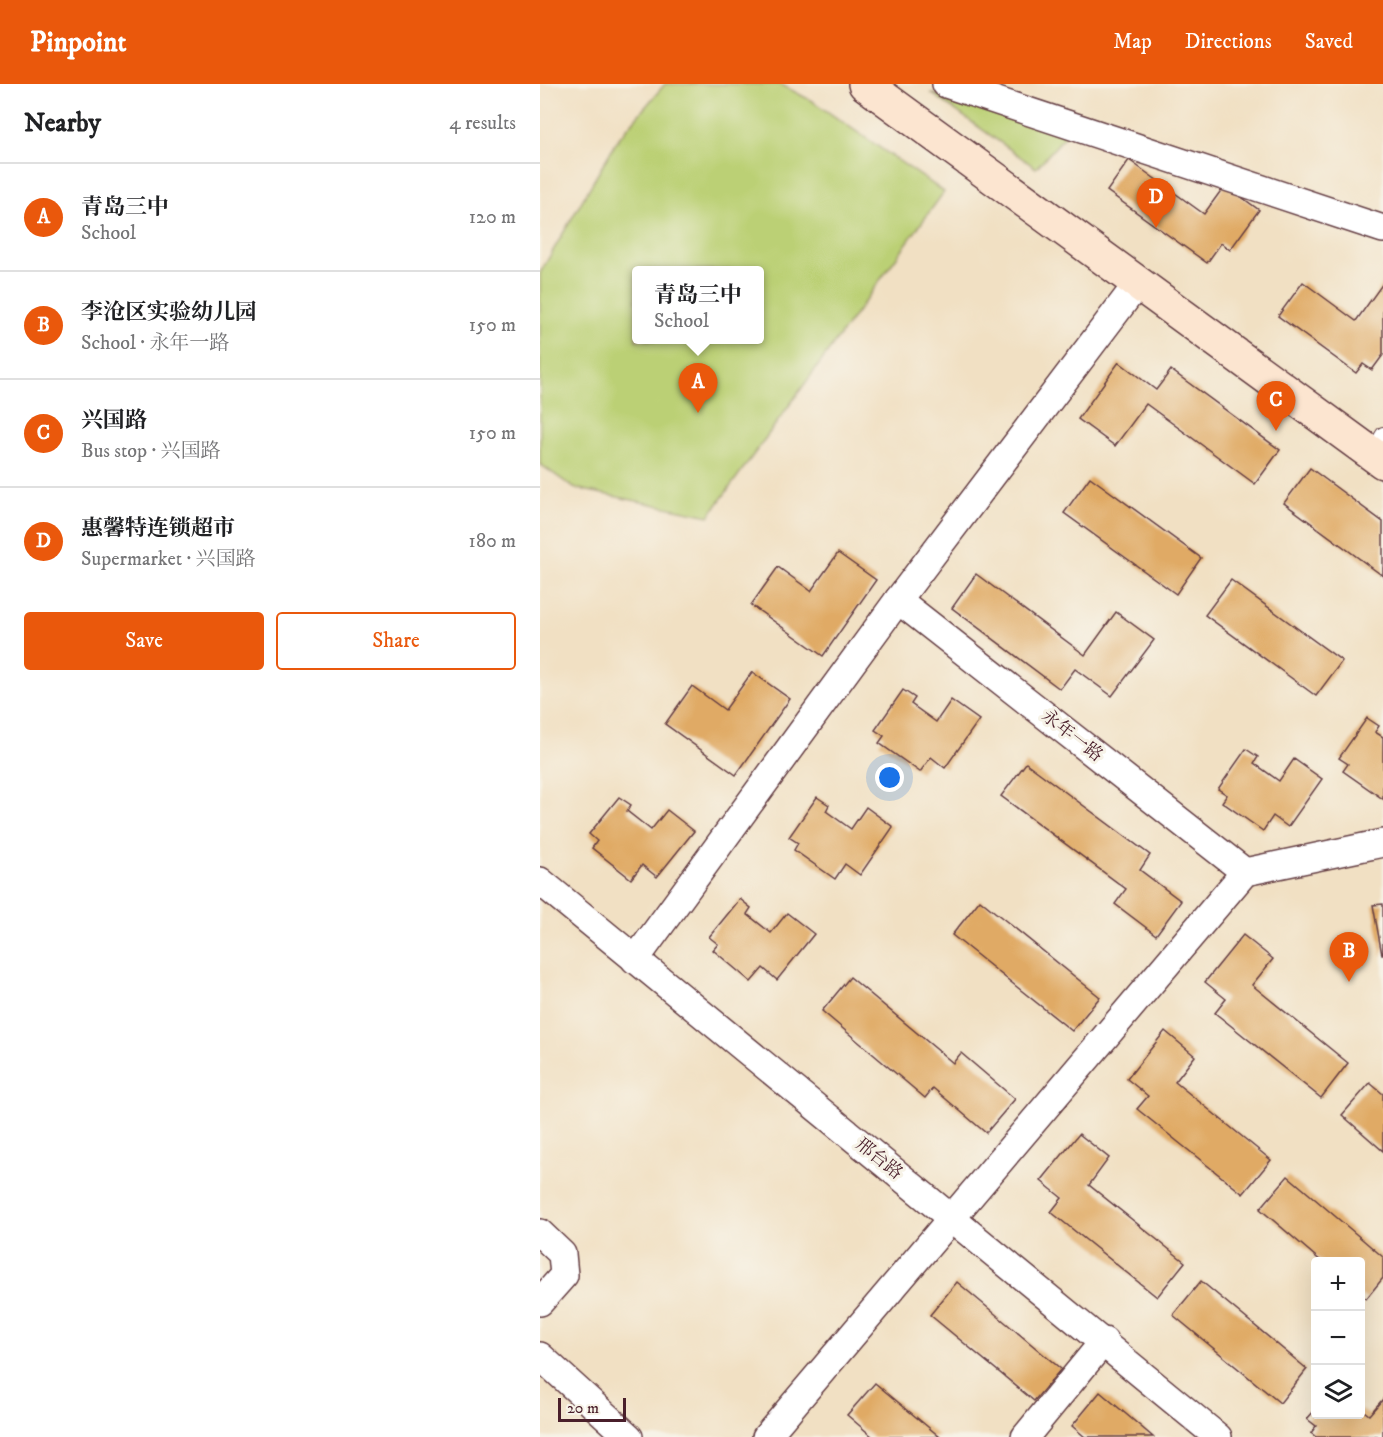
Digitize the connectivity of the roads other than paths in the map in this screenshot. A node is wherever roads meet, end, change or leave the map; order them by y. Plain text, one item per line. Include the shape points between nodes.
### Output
1 (865, 84) edge
2 (946, 84) edge
3 (1383, 230) edge
4 (1138, 283) junction
5 (1379, 450) edge
6 (898, 600) junction
7 (1383, 843) edge
8 (1245, 872) junction
9 (540, 881) edge
10 (635, 960) junction
11 (951, 1219) junction
12 (540, 1233) edge
13 (540, 1302) edge
14 (1104, 1341) junction
15 (540, 1356) edge
16 (629, 1437) edge
17 (766, 1437) edge
18 (1025, 1437) edge
19 (1218, 1437) edge

1 - 4 street
2 - 3 street
4 - 5 street
4 - 6 street
6 - 8 street, 永年一路
6 - 10 street
7 - 8 street
8 - 11 street
9 - 10 street, 邢台路
10 - 11 street, 邢台路
11 - 14 street, 邢台路
11 - 17 street
12 - 13 street via 562,1254 564,1275
14 - 18 street
14 - 19 street, 邢台路
15 - 16 street

